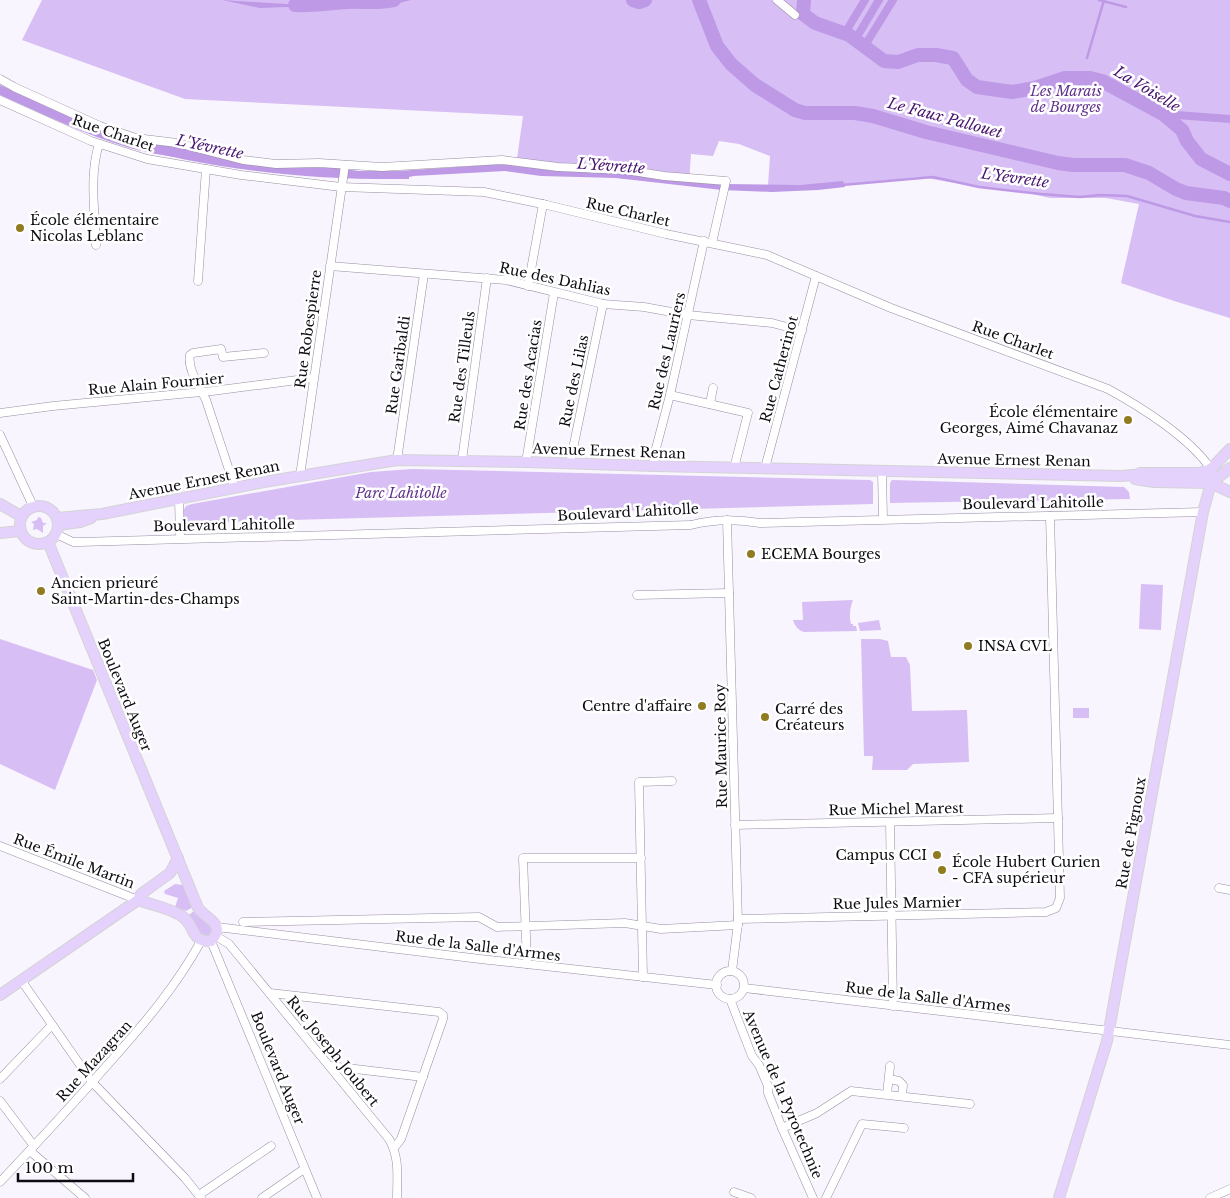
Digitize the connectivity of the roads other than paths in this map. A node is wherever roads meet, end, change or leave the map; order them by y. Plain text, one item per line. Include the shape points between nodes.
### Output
1 (778, 0) edge
2 (795, 15) dead end
3 (0, 79) edge
4 (0, 100) edge
5 (99, 144) junction
6 (243, 161) junction
7 (345, 166) junction
8 (206, 170) junction
9 (241, 173) junction
10 (342, 183) junction
11 (543, 204) junction
12 (708, 242) junction
13 (96, 245) dead end
14 (330, 266) junction
15 (424, 274) junction
16 (816, 276) junction
17 (487, 278) junction
18 (198, 280) dead end
19 (528, 286) junction
20 (554, 293) junction
21 (602, 304) junction
22 (688, 315) junction
23 (802, 331) junction
24 (264, 353) dead end
25 (313, 378) junction
26 (713, 388) dead end
27 (202, 392) junction
28 (670, 395) junction
29 (710, 404) junction
30 (0, 412) edge
31 (0, 435) edge
32 (1230, 449) edge
33 (1230, 458) edge
34 (397, 460) junction
35 (462, 460) junction
36 (526, 462) junction
37 (570, 463) junction
38 (654, 466) junction
39 (734, 468) junction
40 (766, 468) junction
41 (1230, 468) edge
42 (1211, 469) junction
43 (882, 471) junction
44 (1200, 473) junction
45 (300, 476) junction
46 (1121, 476) junction
47 (1211, 483) junction
48 (235, 488) junction
49 (1230, 492) edge
50 (180, 499) junction
51 (0, 504) edge
52 (33, 506) junction
53 (1203, 512) junction
54 (1050, 516) junction
55 (883, 519) junction
56 (727, 520) junction
57 (20, 524) junction
58 (57, 526) junction
59 (0, 527) edge
60 (0, 533) edge
61 (180, 538) junction
62 (48, 542) junction
63 (730, 593) junction
64 (637, 595) dead end
65 (672, 781) dead end
66 (1058, 818) junction
67 (890, 822) junction
68 (735, 825) junction
69 (0, 846) edge
70 (178, 858) junction
71 (640, 858) junction
72 (159, 880) junction
73 (189, 885) junction
74 (1219, 888) dead end
75 (1230, 890) edge
76 (138, 900) junction
77 (155, 906) junction
78 (892, 916) junction
79 (243, 922) dead end
80 (738, 922) junction
81 (526, 926) junction
82 (642, 926) junction
83 (209, 940) junction
84 (527, 964) junction
85 (732, 971) junction
86 (644, 977) junction
87 (21, 980) junction
88 (716, 985) junction
89 (744, 988) junction
90 (270, 993) junction
91 (0, 995) edge
92 (730, 999) junction
93 (893, 1006) junction
94 (52, 1025) junction
95 (1109, 1031) junction
96 (1230, 1045) edge
97 (330, 1066) junction
98 (890, 1066) dead end
99 (423, 1077) junction
100 (889, 1079) junction
101 (0, 1080) edge
102 (92, 1082) junction
103 (887, 1094) junction
104 (902, 1096) junction
105 (0, 1101) edge
106 (970, 1104) dead end
107 (782, 1128) junction
108 (904, 1128) dead end
109 (271, 1146) dead end
110 (32, 1148) junction
111 (394, 1148) junction
112 (304, 1168) junction
113 (0, 1182) edge
114 (1230, 1189) edge
115 (734, 1192) dead end
116 (200, 1197) edge
117 (85, 1198) edge
118 (262, 1198) edge
119 (317, 1198) edge
120 (397, 1198) edge
121 (751, 1198) edge
122 (813, 1198) edge
123 (826, 1198) edge
124 (1059, 1198) edge
125 (1210, 1198) edge

1 - 2 street
3 - 6 street via 100,126 136,138 177,144
4 - 5 street, Rue Charlet
5 - 8 street, Rue Charlet via 147,159
5 - 13 street via 93,174
6 - 7 street
6 - 9 street
7 - 10 street, Rue Robespierre
7 - 12 street, Rue des Lauriers via 382,168 502,160 626,170 725,185
8 - 9 street, Rue Charlet
8 - 18 street
9 - 10 street, Rue Charlet
10 - 11 street, Rue Charlet via 484,192
10 - 14 street, Rue Robespierre
11 - 12 street, Rue Charlet
11 - 19 street
12 - 16 street, Rue Charlet via 767,255
12 - 22 street, Rue des Lauriers
14 - 15 street, Rue des Dahlias
14 - 25 street, Rue Robespierre
15 - 17 street, Rue des Dahlias
15 - 34 street, Rue Garibaldi
16 - 23 street, Rue Catherinot
16 - 42 street, Rue Charlet via 935,326 1108,388 1142,408 1204,458
17 - 19 street, Rue des Dahlias
17 - 35 street, Rue des Tilleuls
19 - 20 street, Rue des Dahlias
20 - 21 street, Rue des Dahlias
20 - 36 street, Rue des Acacias
21 - 22 street, Rue des Dahlias
21 - 37 street, Rue des Lilas
22 - 23 street, Rue des Dahlias via 772,323
22 - 28 street, Rue des Lauriers
23 - 40 street, Rue Catherinot
24 - 27 street via 223,357 221,349 190,355 189,361
25 - 27 street, Rue Alain Fournier
25 - 45 street, Rue Robespierre
26 - 29 street
27 - 30 street, Rue Alain Fournier
27 - 48 street
28 - 29 street
28 - 38 street, Rue des Lauriers
29 - 39 street via 748,413
31 - 52 street
32 - 42 main road
33 - 47 main road
34 - 35 main road, Avenue Ernest Renan
34 - 45 main road, Avenue Ernest Renan
35 - 36 main road, Avenue Ernest Renan
36 - 37 main road, Avenue Ernest Renan
37 - 38 main road, Avenue Ernest Renan
38 - 39 main road, Avenue Ernest Renan
39 - 40 main road, Avenue Ernest Renan
40 - 43 main road, Avenue Ernest Renan
41 - 47 main road
42 - 44 main road, Avenue Ernest Renan
42 - 47 main road, Rue de Pignoux
43 - 46 main road, Avenue Ernest Renan
43 - 55 street
44 - 46 main road, Avenue Ernest Renan via 1125,472
44 - 47 main road
45 - 48 main road, Avenue Ernest Renan
46 - 47 main road, Avenue Ernest Renan via 1154,482
47 - 49 main road
47 - 53 main road, Rue de Pignoux
48 - 50 main road, Avenue Ernest Renan
50 - 58 main road, Avenue Ernest Renan
50 - 61 street
51 - 57 main road
52 - 57 main road via 27,509
52 - 58 main road via 49,508
53 - 54 street, Boulevard Lahitolle
53 - 95 main road, Rue de Pignoux
54 - 55 street, Boulevard Lahitolle
54 - 66 street
55 - 56 street, Boulevard Lahitolle via 760,523
56 - 61 street, Boulevard Lahitolle via 691,525
56 - 63 street, Rue Maurice Roy
57 - 59 main road
57 - 60 main road
57 - 62 main road via 23,536 31,543
58 - 61 street, Boulevard Lahitolle via 73,542
58 - 62 main road
62 - 70 main road, Boulevard Auger
63 - 64 street
63 - 68 street, Rue Maurice Roy
65 - 71 street via 639,782
66 - 67 street, Rue Michel Marest
66 - 78 street, Rue Jules Marnier via 1060,898 1056,908 1046,912
67 - 68 street, Rue Michel Marest
67 - 78 street
68 - 80 street, Rue Maurice Roy
69 - 76 street, Rue Émile Martin
70 - 72 main road via 170,873
70 - 73 main road, Boulevard Auger
71 - 81 street via 523,858
71 - 82 street
72 - 73 main road via 170,876 182,878
72 - 76 main road
72 - 77 main road via 151,892 150,899
73 - 83 main road, Boulevard Auger
74 - 75 street
76 - 77 main road
76 - 87 main road
77 - 83 main road via 184,918 196,937
78 - 80 street, Rue Jules Marnier
78 - 93 street
79 - 81 street, Rue Jules Marnier via 479,917 497,927
80 - 82 street, Rue Jules Marnier via 661,929
80 - 85 street, Rue Maurice Roy
81 - 82 street, Rue Jules Marnier via 625,923
81 - 84 street
82 - 86 street
83 - 84 street, Rue de la Salle d'Armes via 237,930
83 - 90 street, Rue Joseph Joubert via 229,944
83 - 102 street, Rue Mazagran via 148,1019
83 - 112 street, Boulevard Auger
84 - 86 street, Rue de la Salle d'Armes
85 - 88 street via 721,975
85 - 89 street via 739,974
86 - 88 street, Rue de la Salle d'Armes
87 - 91 main road
87 - 94 street
88 - 92 street via 720,995
89 - 92 street via 736,998
89 - 93 street, Rue de la Salle d'Armes
90 - 97 street, Rue Joseph Joubert
90 - 99 street via 439,1012 443,1019
92 - 107 street, Avenue de la Pyrotechnie via 752,1056 768,1086
93 - 95 street, Rue de la Salle d'Armes
94 - 101 street
94 - 102 street
95 - 96 street, Rue de la Salle d'Armes
95 - 124 main road, Rue de Pignoux
97 - 99 street
97 - 111 street, Rue Joseph Joubert
98 - 100 street
99 - 111 street via 401,1138
100 - 103 street
100 - 104 street via 900,1080
102 - 110 street, Rue Mazagran
102 - 116 street
103 - 104 street
103 - 107 street via 851,1091 817,1113
104 - 106 street
105 - 110 street
107 - 122 street, Avenue de la Pyrotechnie
108 - 123 street via 862,1124
109 - 116 street
110 - 113 street, Rue Mazagran
110 - 117 street
111 - 120 street, Rue Joseph Joubert via 398,1166
112 - 118 street
112 - 119 street, Boulevard Auger
114 - 125 street
115 - 121 street

